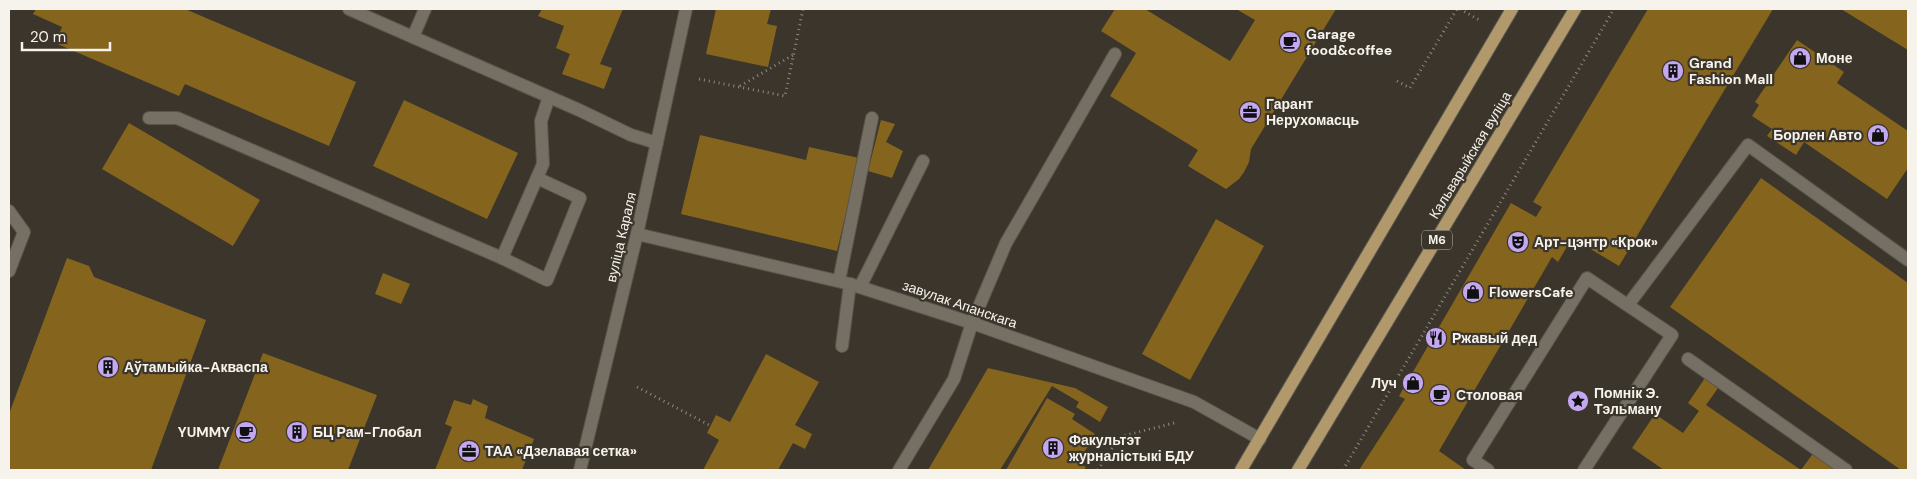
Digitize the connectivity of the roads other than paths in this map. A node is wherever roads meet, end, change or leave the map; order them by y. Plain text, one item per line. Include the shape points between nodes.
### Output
1 (349, 9) edge
2 (425, 9) edge
3 (686, 9) edge
4 (1512, 9) edge
5 (1575, 9) edge
6 (413, 37) junction
7 (1115, 54) dead end
8 (549, 97) junction
9 (149, 118) dead end
10 (872, 118) dead end
11 (657, 143) junction
12 (923, 161) dead end
13 (537, 178) junction
14 (9, 211) edge
15 (637, 234) junction
16 (502, 258) junction
17 (1908, 260) edge
18 (9, 270) edge
19 (850, 284) junction
20 (1628, 305) junction
21 (972, 323) junction
22 (842, 346) dead end
23 (1688, 359) dead end
24 (1260, 439) junction
25 (580, 470) edge
26 (900, 470) edge
27 (1241, 470) edge
28 (1298, 470) edge
29 (1488, 470) edge
30 (1584, 470) edge
31 (1846, 470) edge

1 - 6 street
2 - 6 street
3 - 11 street, вуліца Караля
4 - 24 main road
5 - 28 main road, Кальварыйская вуліца / М6
6 - 8 street
7 - 21 street via 1006,243
8 - 11 street via 631,135
8 - 13 street via 541,121 543,164
9 - 16 street via 177,118
10 - 19 street
11 - 15 street, вуліца Караля
12 - 19 street
13 - 16 street
13 - 16 street via 580,198 547,280
14 - 18 street via 24,232
15 - 19 street, завулак Апанскага
15 - 25 street, вуліца Караля
17 - 20 street via 1748,145
19 - 21 street, завулак Апанскага
19 - 22 street
20 - 29 street via 1586,278 1473,460
20 - 30 street via 1672,335
21 - 24 street, завулак Апанскага via 1194,402
21 - 26 street via 954,379
23 - 31 street
24 - 27 main road

